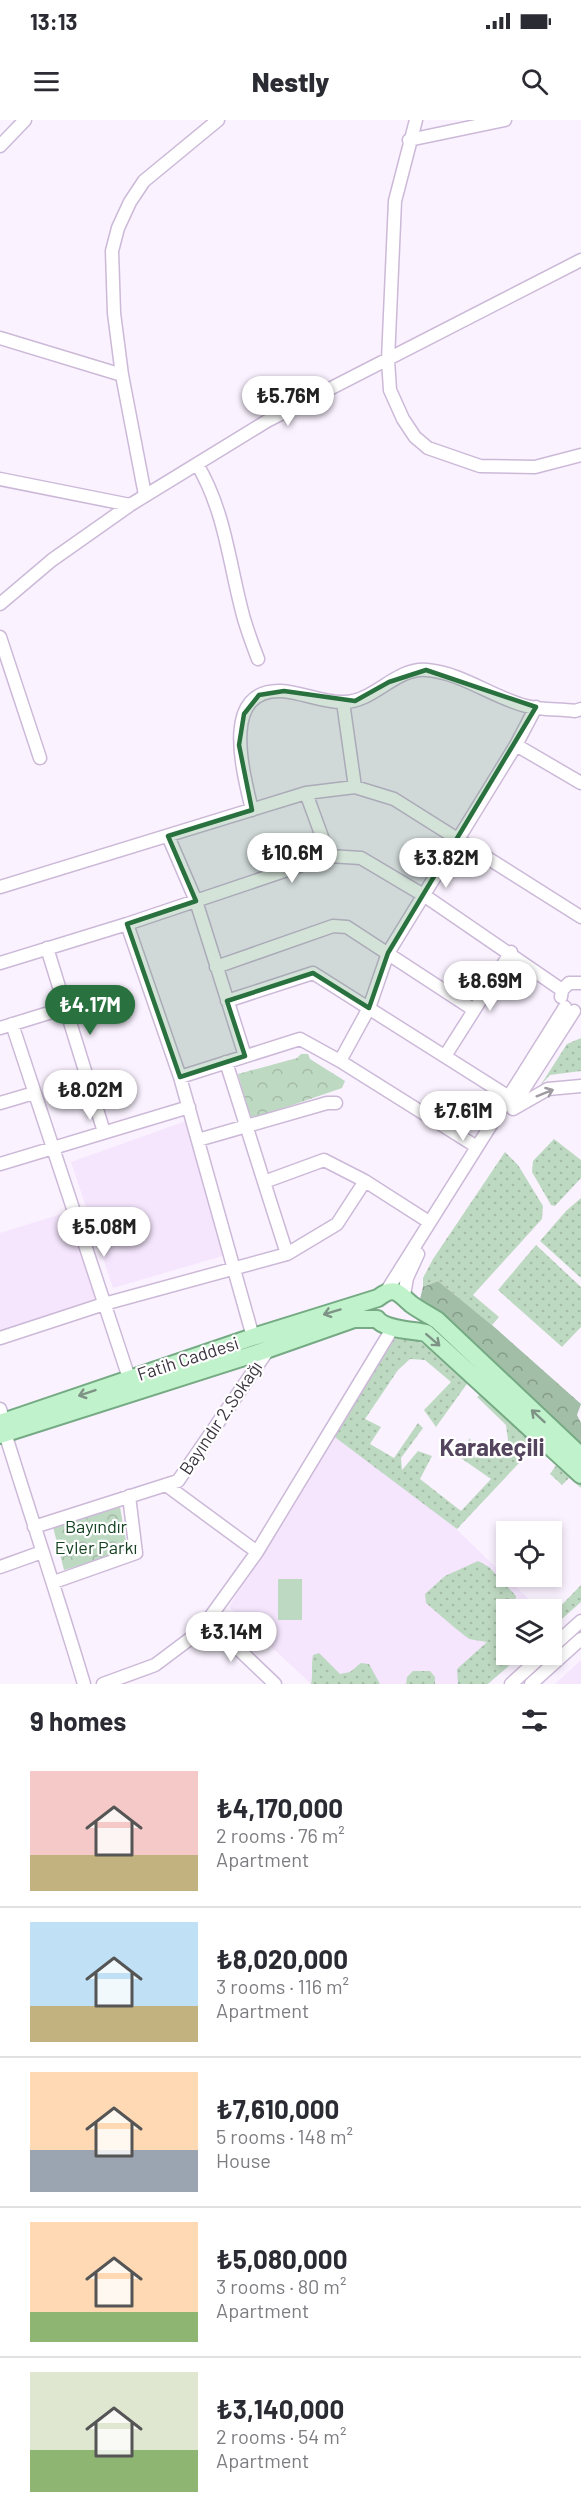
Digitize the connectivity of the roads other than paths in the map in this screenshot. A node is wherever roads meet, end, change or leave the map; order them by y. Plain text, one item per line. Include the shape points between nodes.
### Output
1 (25, 120) edge
2 (218, 120) edge
3 (416, 120) edge
4 (505, 120) edge
5 (409, 140) junction
6 (0, 146) edge
7 (581, 260) edge
8 (0, 338) edge
9 (388, 360) junction
10 (122, 375) junction
11 (581, 455) edge
12 (197, 464) junction
13 (0, 479) edge
14 (145, 495) junction
15 (129, 505) junction
16 (0, 604) edge
17 (0, 637) edge
18 (258, 659) dead end
19 (343, 702) junction
20 (536, 707) junction
21 (581, 710) edge
22 (516, 745) junction
23 (40, 758) dead end
24 (581, 783) edge
25 (355, 787) junction
26 (306, 793) junction
27 (252, 810) junction
28 (168, 836) junction
29 (457, 841) junction
30 (329, 856) junction
31 (0, 887) edge
32 (425, 896) junction
33 (196, 901) junction
34 (581, 917) edge
35 (127, 924) junction
36 (46, 948) junction
37 (511, 952) junction
38 (388, 953) junction
39 (0, 963) edge
40 (216, 967) junction
41 (581, 983) edge
42 (562, 990) junction
43 (226, 1001) junction
44 (65, 1008) junction
45 (369, 1008) junction
46 (474, 1010) junction
47 (576, 1011) edge
48 (6, 1026) edge
49 (245, 1056) junction
50 (445, 1056) junction
51 (340, 1061) junction
52 (226, 1062) junction
53 (180, 1077) junction
54 (581, 1086) edge
55 (34, 1093) junction
56 (0, 1102) edge
57 (336, 1103) dead end
58 (510, 1103) junction
59 (189, 1107) junction
60 (246, 1126) junction
61 (104, 1132) junction
62 (198, 1140) junction
63 (477, 1147) junction
64 (51, 1148) junction
65 (0, 1164) edge
66 (365, 1181) junction
67 (264, 1182) junction
68 (429, 1222) junction
69 (286, 1254) junction
70 (232, 1270) junction
71 (382, 1295) junction
72 (407, 1299) junction
73 (104, 1304) junction
74 (377, 1319) junction
75 (395, 1328) junction
76 (253, 1337) junction
77 (0, 1338) edge
78 (268, 1350) junction
79 (129, 1378) junction
80 (2, 1424) edge
81 (581, 1456) edge
82 (581, 1475) edge
83 (166, 1485) junction
84 (129, 1496) junction
85 (34, 1527) junction
86 (42, 1552) junction
87 (257, 1552) junction
88 (0, 1567) edge
89 (54, 1582) junction
90 (208, 1620) junction
91 (581, 1621) edge
92 (562, 1638) edge
93 (581, 1640) edge
94 (532, 1665) edge
95 (84, 1684) edge
96 (103, 1684) edge
97 (275, 1684) edge
98 (512, 1684) edge
99 (531, 1684) edge

1 - 6 street
2 - 10 street via 144,182 129,202 118,228 111,270
3 - 5 street
4 - 5 street
5 - 9 street via 395,201
7 - 9 street
8 - 10 street
9 - 11 street via 394,400 415,437 428,448 480,466 535,467
9 - 12 street via 267,421
10 - 14 street
12 - 14 street
12 - 18 street via 218,507 244,618
13 - 15 street
14 - 15 street
15 - 16 street via 52,560
17 - 23 street
19 - 20 street via 355,701 389,682 426,670
19 - 25 street
19 - 27 street via 284,691 259,695 249,702 239,745
20 - 21 street
20 - 22 street
22 - 24 street
22 - 29 street
25 - 26 street
25 - 29 street via 394,799
26 - 27 street
26 - 30 street
27 - 28 street
28 - 31 street
28 - 33 street
29 - 32 street
29 - 34 street
30 - 32 street via 362,858
30 - 33 street
32 - 37 street
32 - 38 street
33 - 35 street
33 - 40 street
35 - 36 street
35 - 53 street
36 - 39 street
36 - 44 street
37 - 42 street
37 - 46 street
38 - 40 street via 347,927 333,926
38 - 45 street
38 - 46 street
40 - 43 street
41 - 42 street via 569,983
42 - 47 street via 561,999
43 - 45 street via 313,973
43 - 49 street
44 - 48 street
44 - 61 street
45 - 50 street
45 - 51 street
46 - 50 street
47 - 58 street
48 - 55 street
49 - 51 street via 300,1039
49 - 52 street
50 - 58 street
51 - 63 street
52 - 53 street
52 - 60 street
53 - 59 street
58 -> 54 street via 548,1089
55 - 56 street
55 - 64 street
57 - 60 street
58 - 63 street
58 - 72 street via 413,1261 407,1278
59 - 61 street
59 - 62 street
60 - 62 street
60 - 67 street
61 - 64 street
62 - 70 street
63 - 68 street
64 - 65 street
64 - 73 street
66 - 67 street via 324,1160
66 - 68 street
66 - 69 street via 337,1224
67 - 69 street
68 - 71 street
69 - 70 street
70 - 73 street
70 - 76 street
71 - 72 main road, Fatih Caddesi via 395,1291
71 - 74 main road via 374,1307
71 -> 76 main road, Fatih Caddesi
72 - 75 main road via 411,1313 407,1322
81 -> 72 main road, Fatih Caddesi via 437,1320
73 - 77 street
73 - 79 street
74 - 75 main road
74 - 78 main road, Fatih Caddesi via 354,1319
75 -> 82 main road via 426,1333
75 - 87 street
76 - 79 main road, Fatih Caddesi
78 - 80 main road, Fatih Caddesi
78 - 83 street, Bayındır 2.Sokağı via 178,1481
79 -> 80 main road, Fatih Caddesi
80 - 85 street
83 - 84 street, Bayındır 2.Sokağı
83 - 87 street
84 - 85 street, Bayındır 2.Sokağı
84 - 89 street via 136,1553
85 - 86 street
86 - 88 street
86 - 89 street
87 - 90 street
89 - 95 street
90 - 96 street via 199,1632 155,1665
90 - 97 street
91 - 92 street
93 - 99 street
94 - 98 street

